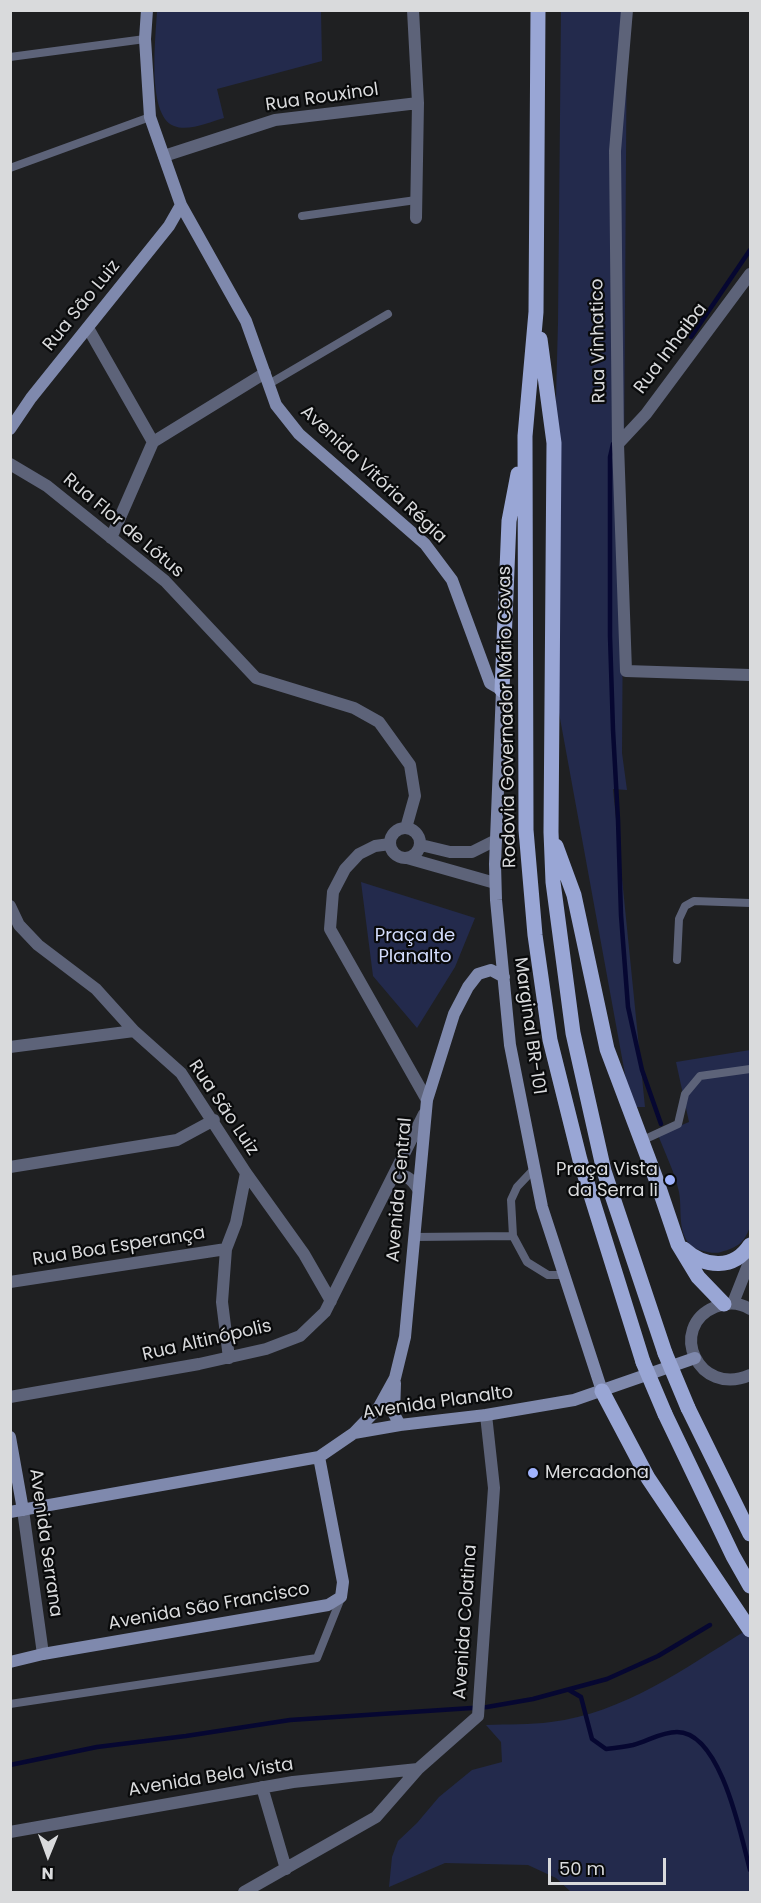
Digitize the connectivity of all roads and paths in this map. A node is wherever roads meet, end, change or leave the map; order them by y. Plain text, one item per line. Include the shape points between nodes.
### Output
1 (147, 10) edge
2 (413, 10) edge
3 (538, 10) edge
4 (627, 10) edge
5 (145, 39) junction
6 (10, 57) edge
7 (418, 103) junction
8 (150, 117) junction
9 (164, 156) junction
10 (10, 168) edge
11 (416, 200) junction
12 (181, 205) junction
13 (302, 216) dead end
14 (416, 218) dead end
15 (750, 274) edge
16 (536, 312) junction
17 (388, 314) dead end
18 (88, 328) junction
19 (267, 379) junction
20 (10, 429) edge
21 (525, 436) junction
22 (153, 442) junction
23 (618, 444) junction
24 (10, 464) edge
25 (111, 538) junction
26 (750, 675) edge
27 (502, 690) junction
28 (406, 828) junction
29 (550, 832) junction
30 (496, 840) junction
31 (390, 844) junction
32 (421, 845) junction
33 (407, 858) junction
34 (495, 883) junction
35 (750, 903) edge
36 (10, 906) edge
37 (15, 926) edge
38 (677, 960) dead end
39 (504, 977) junction
40 (134, 1031) junction
41 (10, 1047) edge
42 (750, 1069) edge
43 (427, 1100) junction
44 (424, 1113) junction
45 (214, 1120) junction
46 (641, 1141) junction
47 (10, 1167) edge
48 (534, 1168) junction
49 (246, 1173) junction
50 (392, 1178) junction
51 (418, 1189) junction
52 (513, 1236) junction
53 (414, 1237) junction
54 (678, 1244) junction
55 (750, 1245) edge
56 (226, 1249) junction
57 (750, 1260) edge
58 (565, 1275) junction
59 (10, 1282) edge
60 (331, 1302) junction
61 (728, 1304) junction
62 (750, 1309) edge
63 (229, 1358) junction
64 (695, 1358) junction
65 (750, 1375) edge
66 (395, 1378) junction
67 (602, 1391) junction
68 (10, 1397) edge
69 (486, 1415) junction
70 (400, 1425) junction
71 (354, 1433) junction
72 (10, 1437) edge
73 (319, 1456) junction
74 (17, 1511) edge
75 (750, 1534) edge
76 (750, 1586) edge
77 (342, 1597) junction
78 (750, 1629) edge
79 (43, 1654) junction
80 (10, 1662) edge
81 (10, 1704) edge
82 (418, 1769) junction
83 (262, 1787) junction
84 (10, 1832) edge
85 (286, 1869) junction
86 (244, 1893) edge

1 - 5 street, Avenida Vitória Régia
2 - 7 street
3 - 16 main road, Rodovia Governador Mário Covas
4 - 23 street, Rua Vinhatico via 615,151
5 - 6 lane
5 - 8 street, Avenida Vitória Régia
7 - 9 street, Rua Rouxinol via 275,120
7 - 11 street
8 - 9 street, Avenida Vitória Régia
8 - 10 lane
9 - 12 street, Avenida Vitória Régia
11 - 13 lane
11 - 14 street
12 - 18 street, Rua São Luiz via 169,226
12 - 19 street, Avenida Vitória Régia via 246,321
15 - 23 street, Rua Inhaiba via 646,414
16 - 21 main road, Rodovia Governador Mário Covas
16 - 29 main road, Rodovia Governador Mário Covas via 554,443
17 - 19 lane
18 - 20 street, Rua São Luiz
18 - 22 street
19 - 22 street
19 - 27 street, Avenida Vitória Régia via 276,405 299,434 425,544 452,580 490,683
21 - 27 main road via 509,521
21 - 76 main road, Rodovia Governador Mário Covas, bridge via 526,830 550,1040 580,1160 644,1362 665,1414
22 - 25 street
23 - 26 street, Rua Vinhatico via 626,671
24 - 25 street, Rua Flor de Lótus via 47,486
25 - 28 street, Rua Flor de Lótus via 165,581 256,678 354,708 379,722 410,765 416,796
27 - 30 street, Marginal BR-101
28 - 31 street via 397,830
28 - 32 street via 418,835
29 - 46 main road via 574,895 607,1049
29 - 75 main road, Rodovia Governador Mário Covas, bridge via 573,1033 604,1171 665,1353
30 - 32 street via 472,852
30 - 34 street, Marginal BR-101
31 - 33 street via 394,854
31 - 43 street via 375,846 345,869 333,892 330,928
32 - 33 street via 416,854
33 - 34 street
34 - 39 street, Marginal BR-101
35 - 38 lane via 694,900 685,906 679,919
36 - 37 street, Rua São Luiz
37 - 40 street, Rua São Luiz via 96,989
39 - 43 street, Avenida Central via 491,970 478,974 468,987 454,1014
39 - 48 street, Marginal BR-101 via 510,1045
40 - 41 street
40 - 45 street, Rua São Luiz via 182,1073
42 - 46 lane via 700,1076 685,1094 678,1124
43 - 44 street, Avenida Central
44 - 50 street, Rua Altinópolis
44 - 51 street, Avenida Central
45 - 47 street via 177,1140
45 - 49 street, Rua São Luiz
46 - 54 main road
48 - 52 lane via 511,1200
48 - 58 street, Marginal BR-101 via 542,1207
49 - 56 street, Rua Boa Esperança via 236,1223
49 - 60 street, Rua São Luiz via 304,1254
50 - 51 street via 405,1176
50 - 60 street, Rua Altinópolis
51 - 53 street, Avenida Central
52 - 53 lane
52 - 58 lane via 527,1262 548,1275
53 - 66 street, Avenida Central via 405,1337
54 - 55 main road via 694,1258 711,1263 729,1263
54 - 61 main road via 698,1277
56 - 59 street, Rua Boa Esperança
56 - 63 street via 222,1302
57 - 61 street
58 - 67 street, Marginal BR-101
60 - 63 street, Rua Altinópolis via 300,1336
61 - 62 street
61 - 64 street via 710,1309 696,1322 691,1340
63 - 68 street, Rua Altinópolis
64 - 65 street via 707,1373 724,1380
64 - 67 street, Avenida Planalto
66 - 70 street via 394,1414
66 - 71 street, Avenida Central via 379,1407
67 - 69 street, Avenida Planalto via 574,1400
67 - 78 main road via 648,1478
69 - 70 street, Avenida Planalto
69 - 82 street, Avenida Colatina via 494,1488 478,1716
70 - 71 street, Avenida Planalto
71 - 73 street, Avenida Planalto
72 - 74 street, Avenida Serrana
73 - 74 street, Avenida Planalto
73 - 77 street via 344,1582
74 - 79 street, Avenida Serrana
77 - 79 street, Avenida São Francisco via 328,1605
77 - 81 lane via 317,1658
79 - 80 street, Avenida São Francisco
82 - 83 street, Avenida Bela Vista
82 - 85 street, Avenida Colatina via 376,1817
83 - 84 street, Avenida Bela Vista
83 - 85 street
85 - 86 street, Avenida Colatina

